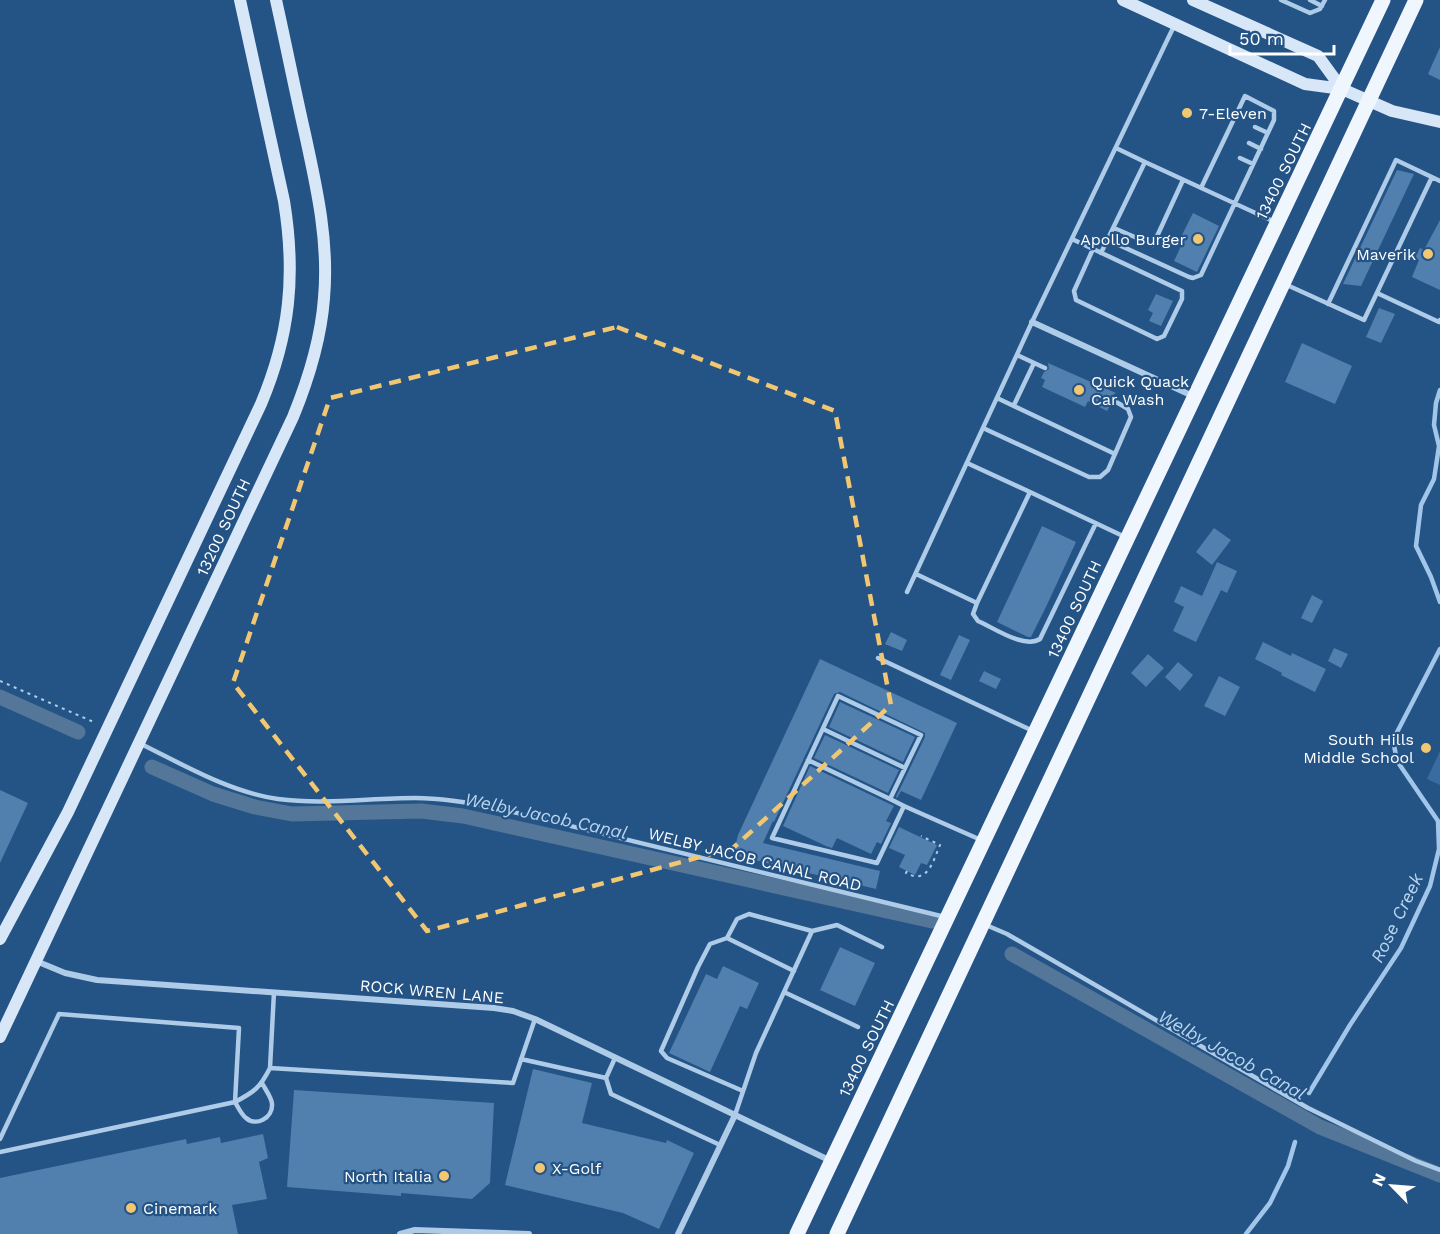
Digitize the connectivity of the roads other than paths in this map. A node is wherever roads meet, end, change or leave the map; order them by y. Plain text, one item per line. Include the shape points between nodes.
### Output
1 (240, 0) edge
2 (276, 0) edge
3 (1124, 0) edge
4 (1192, 0) edge
5 (1281, 0) edge
6 (1310, 0) edge
7 (1325, 0) edge
8 (1383, 0) edge
9 (1416, 0) edge
10 (1322, 6) junction
11 (1175, 24) junction
12 (1342, 89) junction
13 (1369, 101) junction
14 (1235, 118) junction
15 (1241, 120) dead end
16 (1440, 122) edge
17 (1255, 127) dead end
18 (1227, 133) junction
19 (1268, 133) junction
20 (1233, 136) dead end
21 (1249, 143) dead end
22 (1116, 148) junction
23 (1261, 149) junction
24 (1240, 158) dead end
25 (1145, 162) junction
26 (1254, 164) junction
27 (1432, 177) junction
28 (1183, 180) junction
29 (1440, 181) edge
30 (1201, 188) junction
31 (1235, 204) junction
32 (1278, 223) junction
33 (1114, 228) junction
34 (1072, 239) junction
35 (1108, 240) junction
36 (1093, 249) junction
37 (1101, 253) junction
38 (1283, 283) junction
39 (1377, 293) junction
40 (1328, 304) junction
41 (1440, 320) edge
42 (1032, 322) junction
43 (1017, 355) junction
44 (1034, 363) junction
45 (1046, 368) dead end
46 (1195, 397) junction
47 (997, 398) junction
48 (1113, 400) dead end
49 (1014, 405) junction
50 (983, 428) junction
51 (1115, 454) junction
52 (967, 463) junction
53 (1030, 492) junction
54 (1096, 523) junction
55 (1128, 538) junction
56 (916, 574) junction
57 (907, 592) dead end
58 (977, 603) junction
59 (878, 658) dead end
60 (823, 729) junction
61 (1035, 732) junction
62 (139, 743) junction
63 (808, 760) junction
64 (905, 768) junction
65 (890, 799) junction
66 (904, 806) junction
67 (984, 841) junction
68 (948, 918) junction
69 (982, 924) junction
70 (812, 931) junction
71 (727, 938) junction
72 (0, 939) edge
73 (882, 947) dead end
74 (36, 961) junction
75 (794, 971) junction
76 (274, 992) junction
77 (784, 992) junction
78 (535, 1019) junction
79 (858, 1027) dead end
80 (0, 1037) edge
81 (615, 1058) junction
82 (521, 1059) junction
83 (270, 1068) junction
84 (606, 1078) junction
85 (262, 1083) junction
86 (743, 1091) junction
87 (235, 1102) junction
88 (735, 1115) junction
89 (0, 1139) edge
90 (720, 1146) junction
91 (0, 1152) edge
92 (832, 1161) junction
93 (1440, 1170) edge
94 (455, 1232) edge
95 (400, 1234) edge
96 (529, 1234) edge
97 (678, 1234) edge
98 (797, 1234) edge
99 (837, 1234) edge

1 - 72 street, 13200 SOUTH via 289,232 291,278 276,365 108,728
2 - 62 street, 13200 SOUTH via 322,213 325,275 318,342 293,417
3 - 11 street
4 - 12 street via 1318,56
5 - 10 lane via 1310,13
6 - 10 lane
7 - 10 lane
8 - 12 main road, 13400 SOUTH
9 - 13 main road
11 - 12 street via 1305,84
11 - 22 lane
12 - 13 street
12 - 32 main road, 13400 SOUTH
13 - 16 street via 1396,113
13 - 38 main road
14 - 15 lane
14 - 18 lane
14 - 19 lane via 1245,96 1274,111
17 - 19 lane
18 - 20 lane
18 - 30 lane via 1223,150
19 - 23 lane
21 - 23 lane
22 - 25 lane
22 - 34 lane
23 - 26 lane
24 - 26 lane
25 - 28 lane
25 - 33 lane
26 - 31 lane
27 - 29 lane
27 - 39 lane
27 - 40 lane via 1396,160
28 - 30 lane
28 - 33 lane via 1153,245
30 - 31 lane
31 - 32 lane
31 - 35 lane via 1203,272 1197,277 1189,277
32 - 46 main road, 13400 SOUTH
33 - 35 lane
34 - 36 lane
34 - 42 lane
35 - 37 lane
36 - 37 lane
36 - 37 lane via 1074,291 1076,300 1157,339 1164,336 1183,294 1178,288
38 - 40 lane
38 - 69 main road
39 - 40 lane via 1364,320
39 - 41 lane
42 - 43 lane
42 - 46 street
43 - 44 lane
43 - 47 lane
44 - 45 lane
44 - 49 lane
46 - 55 main road, 13400 SOUTH
47 - 49 lane
47 - 50 lane
48 - 51 lane via 1128,409 1131,417
49 - 51 lane
50 - 51 lane via 1094,478 1105,474
50 - 52 lane
52 - 53 lane
52 - 56 lane
53 - 54 lane
53 - 58 lane
54 - 55 lane
54 - 58 lane via 1035,643 1023,642 978,621 973,614
55 - 61 main road, 13400 SOUTH
56 - 57 lane
56 - 58 lane
59 - 61 lane
60 - 63 lane
60 - 64 lane
60 - 64 lane via 838,696 921,735
61 - 67 main road, 13400 SOUTH
62 - 68 lane, WELBY JACOB CANAL ROAD via 232,788 278,799 458,800
62 - 74 street, 13200 SOUTH
63 - 65 lane
63 - 66 lane via 772,838 877,863
64 - 65 lane
65 - 66 lane
66 - 67 lane
67 - 68 main road, 13400 SOUTH
68 - 92 main road, 13400 SOUTH
69 - 93 lane via 1008,934 1308,1108
69 - 99 main road
70 - 71 lane via 749,914 736,919
70 - 73 lane via 837,925
70 - 75 lane
71 - 75 lane
71 - 86 lane via 710,944 661,1051 667,1058
74 - 76 street, ROCK WREN LANE via 65,974 98,980
74 - 80 street, 13200 SOUTH
75 - 77 lane
76 - 78 street, ROCK WREN LANE via 494,1008
76 - 83 lane
77 - 79 lane
77 - 86 lane
78 - 81 street, ROCK WREN LANE
78 - 82 lane
81 - 84 lane
81 - 88 street, ROCK WREN LANE
82 - 83 lane via 513,1083
82 - 84 lane
83 - 85 lane
84 - 90 lane via 611,1094
85 - 87 lane
85 - 87 lane via 273,1102 266,1119 247,1119
86 - 88 lane
87 - 89 lane via 239,1028 59,1014
87 - 91 lane
88 - 90 street
88 - 92 street, ROCK WREN LANE
90 - 97 street
92 - 98 main road, 13400 SOUTH
94 - 95 street via 415,1230
94 - 96 street

